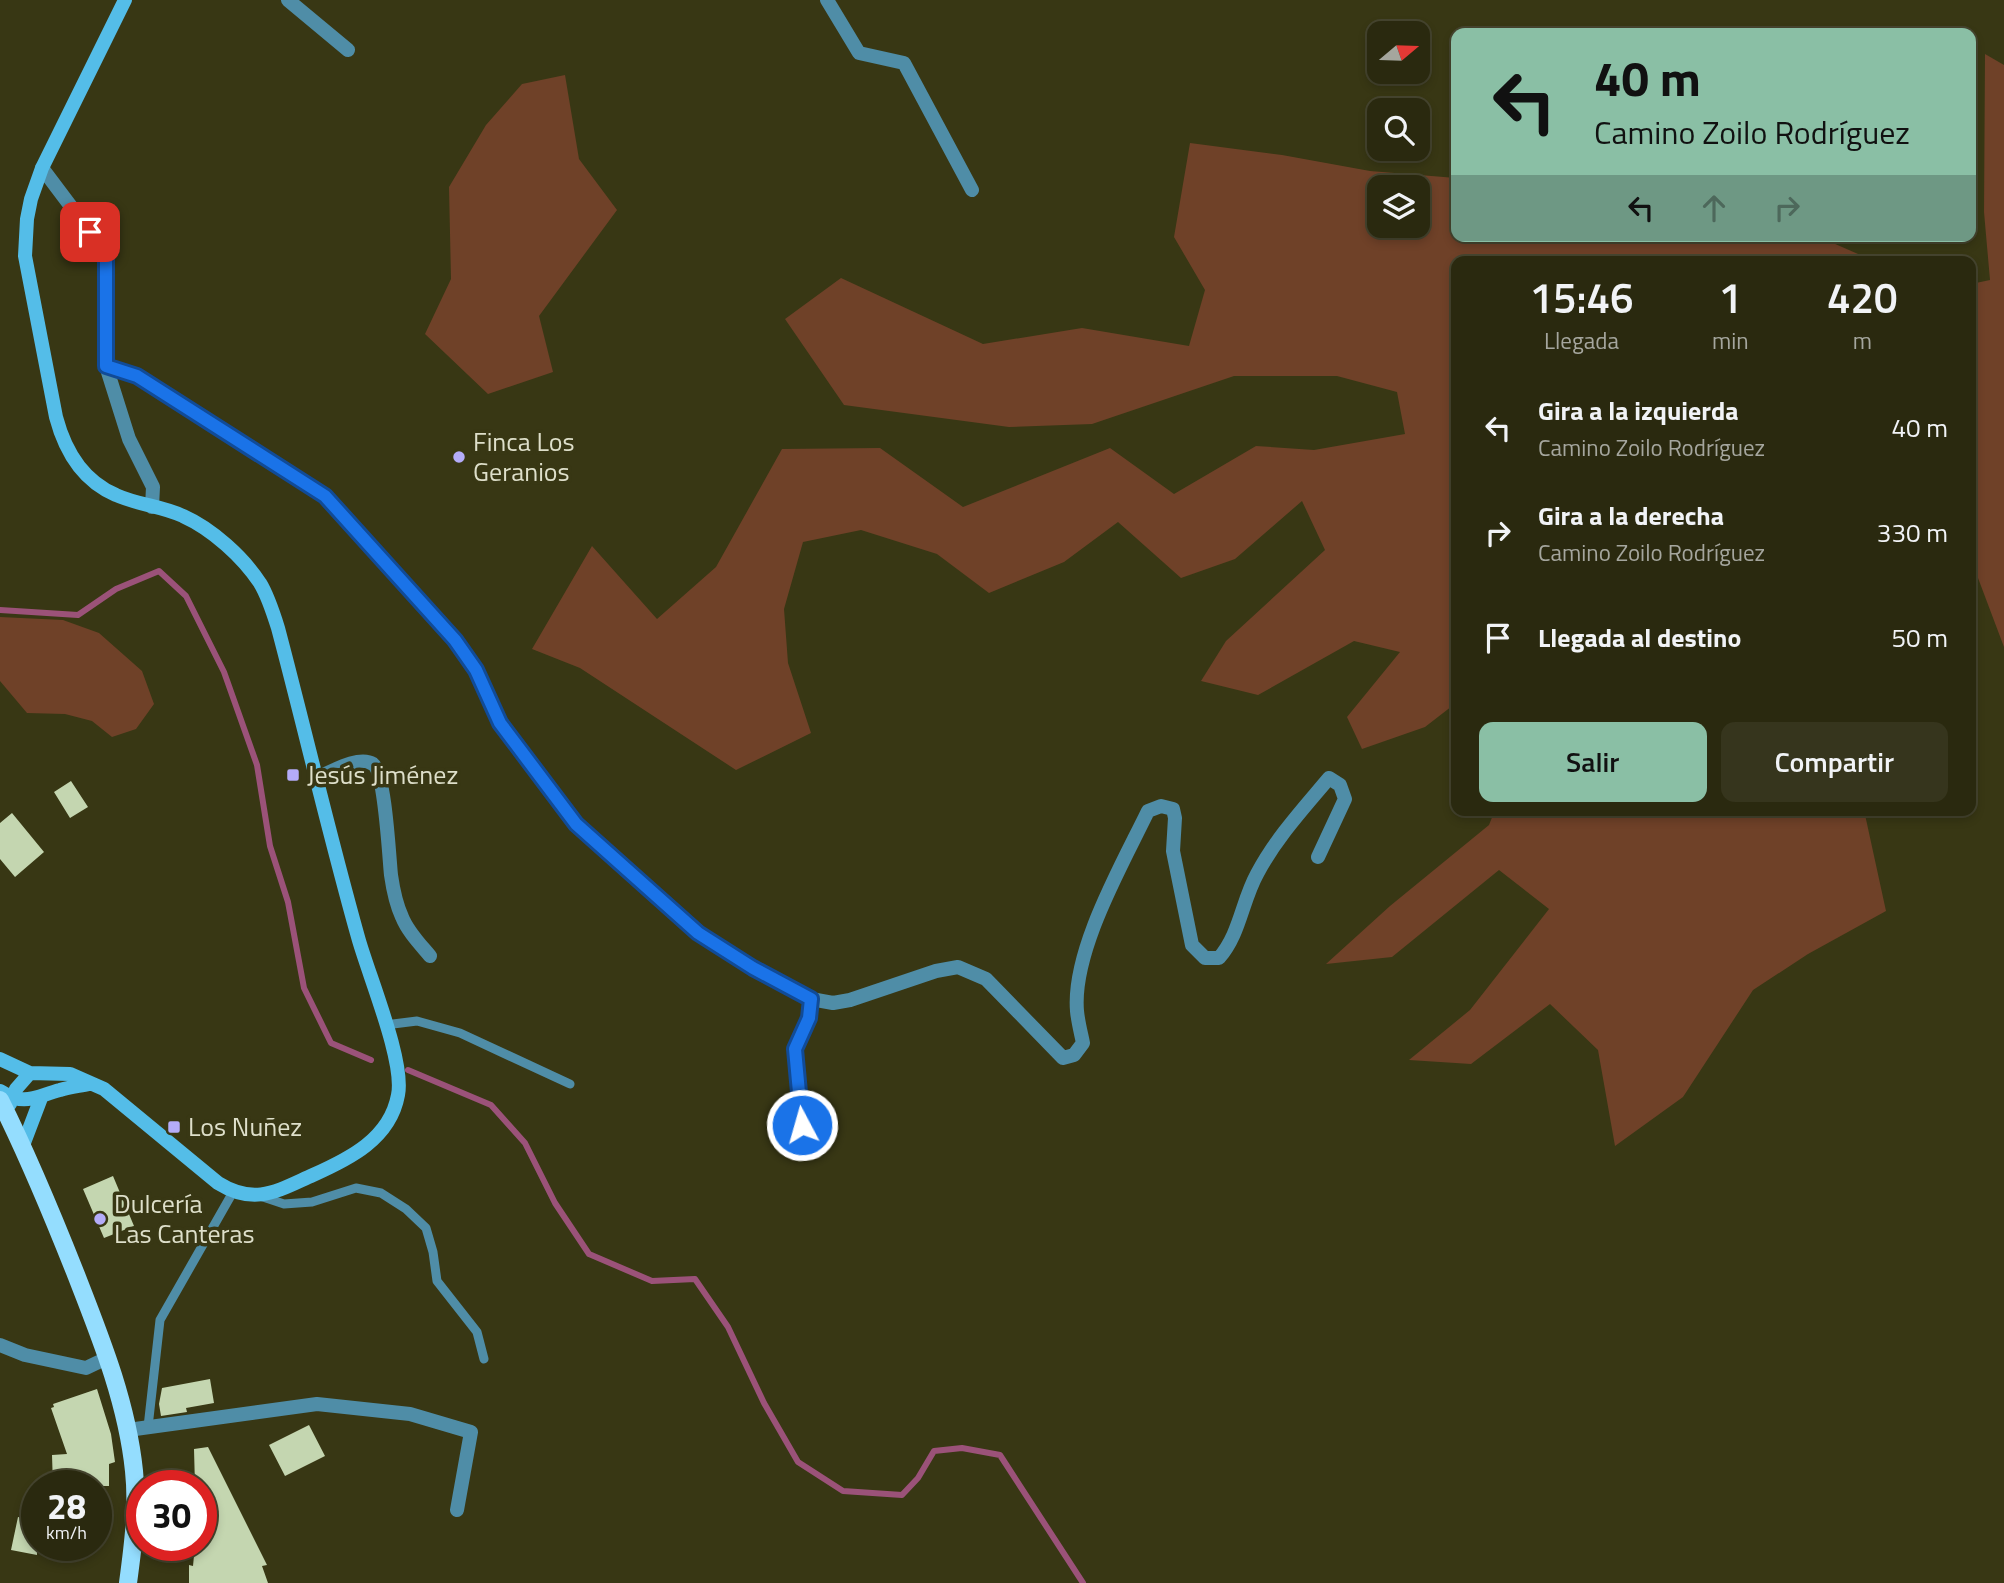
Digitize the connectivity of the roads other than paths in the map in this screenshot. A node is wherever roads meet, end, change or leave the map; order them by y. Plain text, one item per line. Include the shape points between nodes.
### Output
1 (125, 0) edge
2 (288, 0) edge
3 (827, 0) edge
4 (348, 50) dead end
5 (42, 168) junction
6 (972, 190) dead end
7 (106, 366) junction
8 (152, 507) junction
9 (317, 778) junction
10 (1318, 857) dead end
11 (430, 956) dead end
12 (811, 999) junction
13 (385, 1025) junction
14 (0, 1059) edge
15 (30, 1073) junction
16 (89, 1084) junction
17 (570, 1084) dead end
18 (4, 1096) edge
19 (41, 1098) junction
20 (802, 1125) dead end
21 (22, 1148) junction
22 (233, 1192) junction
23 (259, 1196) junction
24 (0, 1345) edge
25 (107, 1358) junction
26 (484, 1359) dead end
27 (148, 1427) junction
28 (128, 1430) junction
29 (457, 1510) dead end
30 (128, 1583) edge

1 - 5 main road
2 - 4 street
3 - 6 street via 859,53 904,63
5 - 7 street via 106,253
5 - 8 main road via 31,200 26,256 62,439 84,473 116,495
7 - 8 street via 129,439 153,487
7 - 12 street via 137,376 325,496 455,640 476,670 500,723 576,824 698,933
8 - 9 main road via 197,523 232,551 260,583 278,628
9 - 11 street via 361,762 376,766 396,898 409,931
9 - 13 main road
10 - 12 street via 1345,799 1340,785 1329,778 1275,842 1255,876 1230,946 1219,958 1205,958 1192,945 1173,851 1173,809 1161,806 1148,811 1103,902 1079,974 1077,1011 1083,1043 1074,1055 1063,1058 986,979 958,967 850,1000
12 - 20 street via 809,1018 795,1049
13 - 17 lane via 417,1021 460,1033
13 - 23 main road via 399,1078 398,1095 386,1125 345,1161
14 - 15 main road
15 - 16 main road via 70,1074
15 - 18 main road
16 - 19 main road
16 - 22 main road via 104,1089
18 - 19 main road
18 - 21 main road
19 - 21 main road
21 - 25 main road
22 - 23 main road
22 - 27 lane via 160,1320
23 - 26 lane via 284,1204 312,1202 356,1188 381,1193 406,1209 426,1228 437,1281 477,1332
24 - 25 street via 86,1368
25 - 28 main road
27 - 28 street
27 - 29 street via 317,1404 410,1414 471,1432
28 - 30 main road via 135,1534

